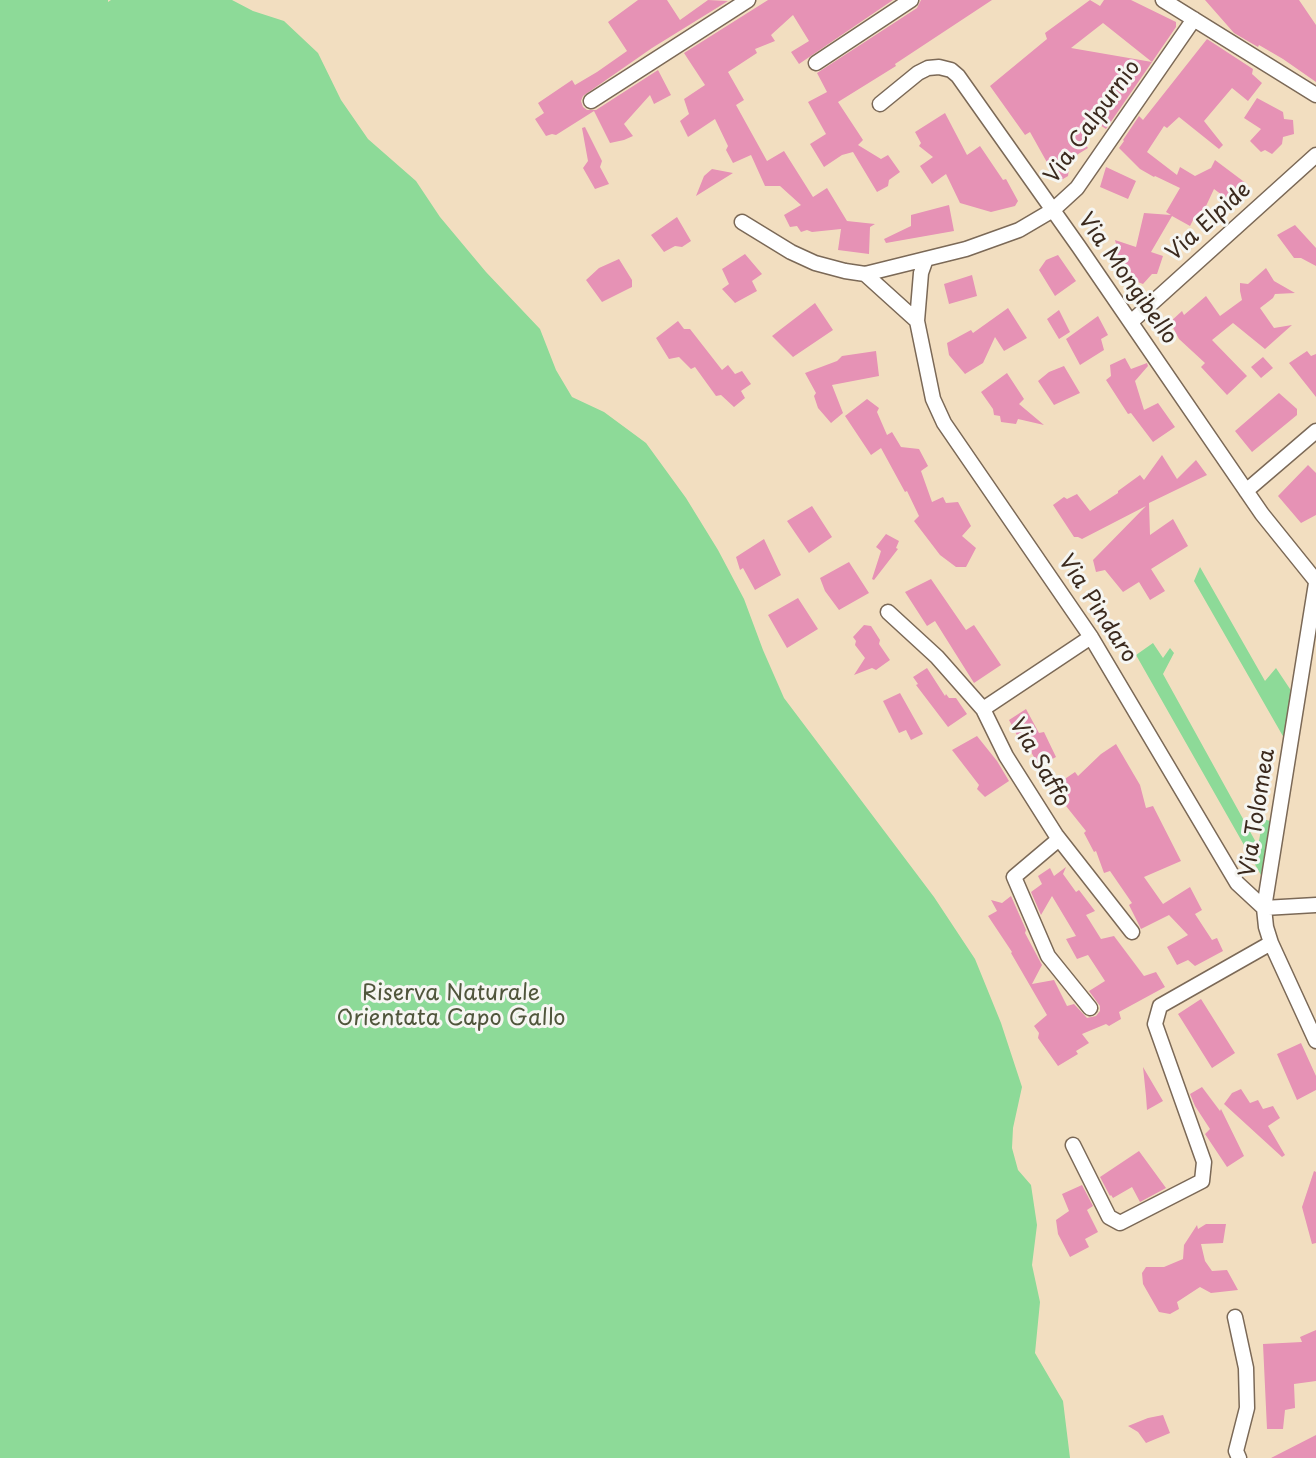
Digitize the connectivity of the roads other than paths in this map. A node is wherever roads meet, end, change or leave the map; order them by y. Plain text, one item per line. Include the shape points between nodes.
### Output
1 (748, 0) edge
2 (911, 0) edge
3 (1163, 0) edge
4 (1194, 19) junction
5 (816, 63) dead end
6 (1316, 95) edge
7 (591, 101) dead end
8 (880, 104) dead end
9 (1316, 155) edge
10 (1053, 210) junction
11 (742, 222) dead end
12 (926, 259) junction
13 (865, 274) junction
14 (917, 321) junction
15 (1131, 322) junction
16 (1316, 431) edge
17 (1246, 491) junction
18 (1316, 582) edge
19 (888, 612) dead end
20 (1091, 637) junction
21 (983, 709) junction
22 (1059, 839) junction
23 (1316, 905) edge
24 (1264, 908) junction
25 (1132, 932) dead end
26 (1271, 943) junction
27 (1090, 1008) dead end
28 (1316, 1041) edge
29 (1073, 1145) dead end
30 (1235, 1317) dead end
31 (1239, 1458) edge

1 - 7 street
2 - 5 street
3 - 4 street
4 - 6 street
4 - 10 street, Via Calpurnio via 1077,188
8 - 10 street, Via Mongibello via 928,68 951,70
9 - 15 street, Via Elpide
10 - 12 street, Via Calpurnio via 1019,230
10 - 15 street, Via Mongibello
11 - 13 street, Via Calpurnio via 815,263
12 - 13 street, Via Calpurnio
12 - 14 street, Via Pindaro
13 - 14 street
14 - 20 street, Via Pindaro via 933,399 944,423
15 - 17 street, Via Mongibello
16 - 17 street
17 - 18 street, Via Mongibello
18 - 24 street, Via Tolomea
19 - 21 street, Via Saffo
20 - 21 street, Via Saffo
20 - 24 street, Via Pindaro via 1237,883
21 - 22 street, Via Saffo
22 - 25 street, Via Saffo
22 - 27 street, Via Saffo via 1014,877 1048,956
23 - 24 street
24 - 26 street, Via Tolomea
26 - 28 street, Via Tolomea
26 - 29 street via 1160,1006 1155,1024 1204,1162 1202,1181 1120,1223 1109,1217
30 - 31 street via 1246,1368 1247,1408 1236,1451

